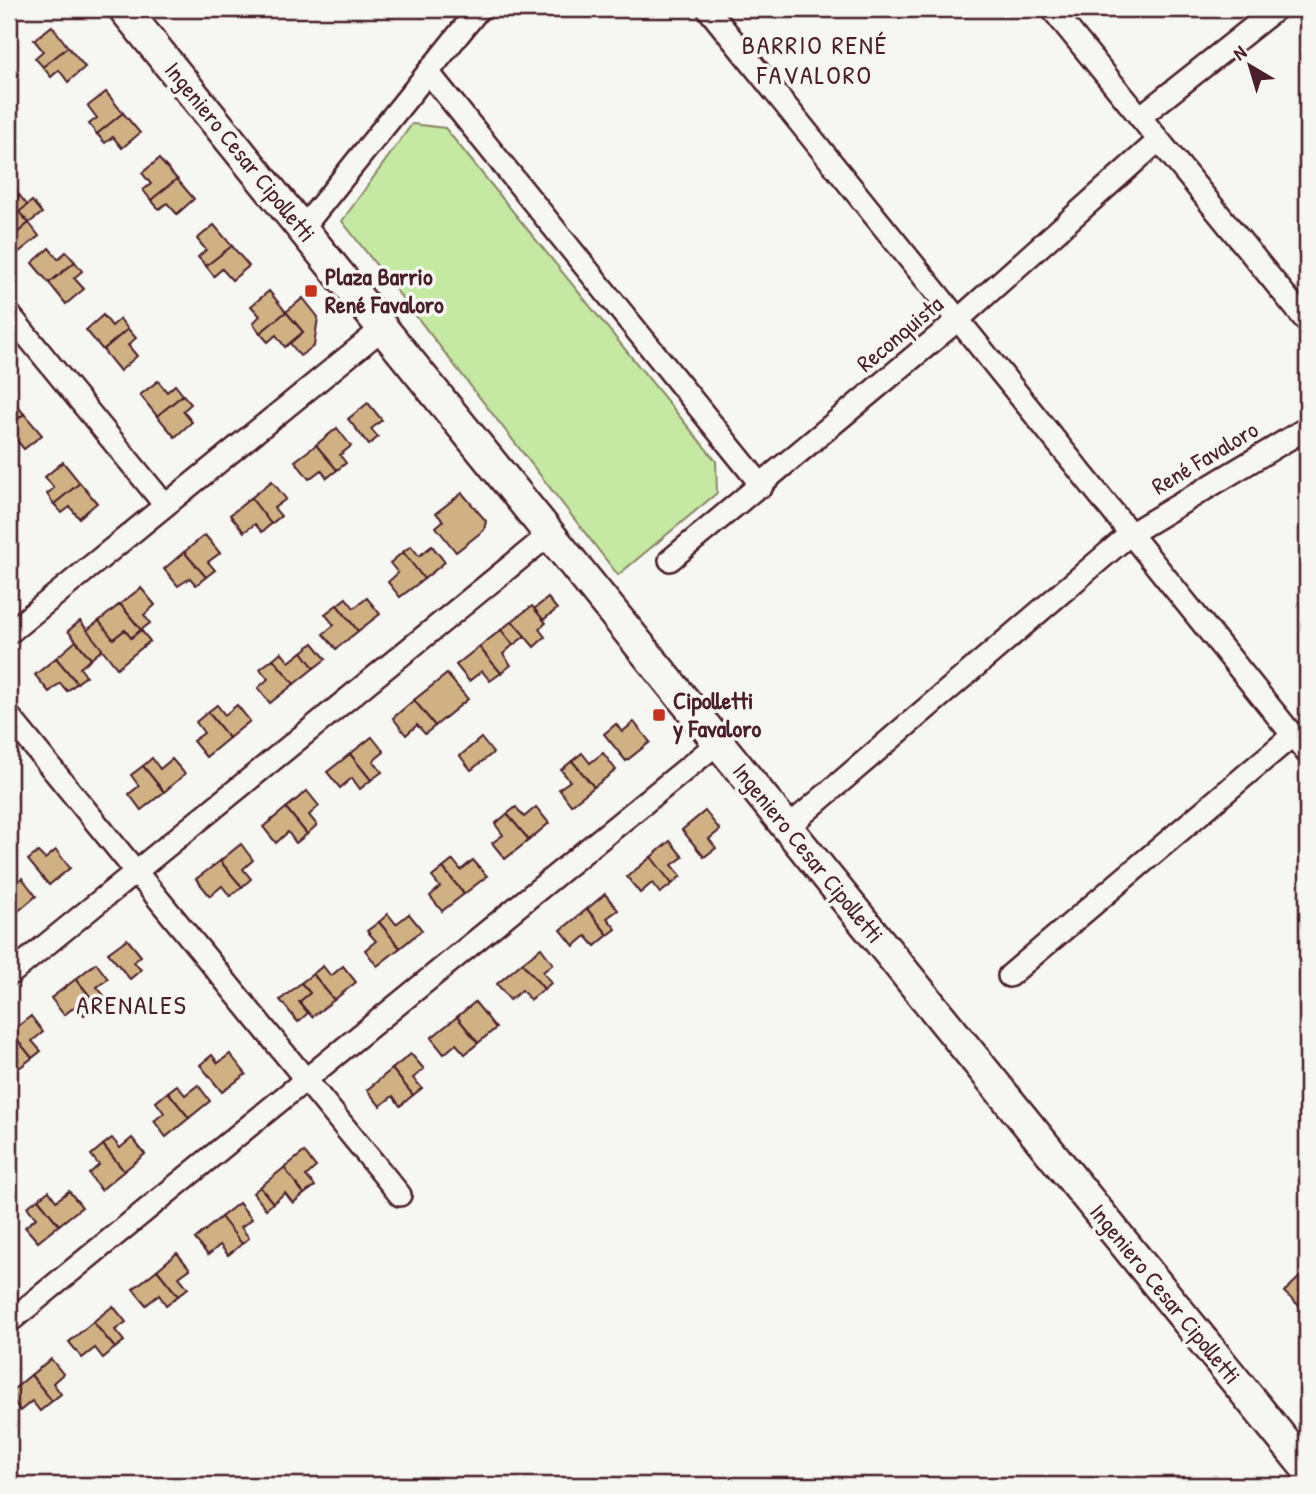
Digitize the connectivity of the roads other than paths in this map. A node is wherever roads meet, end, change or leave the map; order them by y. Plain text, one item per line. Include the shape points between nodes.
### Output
1 (480, 9) edge
2 (708, 9) edge
3 (1052, 9) edge
4 (1276, 9) edge
5 (131, 12) edge
6 (428, 72) junction
7 (1140, 117) junction
8 (1158, 141) junction
9 (302, 229) junction
10 (9, 314) edge
11 (960, 319) junction
12 (1307, 322) edge
13 (383, 328) junction
14 (1307, 428) edge
15 (762, 485) junction
16 (165, 505) junction
17 (550, 534) junction
18 (1130, 534) junction
19 (670, 560) dead end
20 (9, 633) edge
21 (9, 716) edge
22 (1293, 735) junction
23 (719, 742) junction
24 (1307, 753) edge
25 (788, 827) junction
26 (136, 872) junction
27 (9, 975) edge
28 (1009, 976) dead end
29 (305, 1080) junction
30 (400, 1195) dead end
31 (9, 1322) edge
32 (1307, 1469) edge

1 - 6 street
2 - 11 street
3 - 7 street
4 - 7 street
5 - 9 street, Ingeniero Cesar Cipolletti
6 - 9 street
6 - 15 street
7 - 8 street
8 - 11 street, Reconquista
8 - 12 street
9 - 13 street, Ingeniero Cesar Cipolletti
10 - 16 street
11 - 15 street, Reconquista
11 - 18 street
13 - 16 street
13 - 17 street, Ingeniero Cesar Cipolletti
14 - 18 street, René Favaloro
15 - 19 street, Reconquista
16 - 20 street
17 - 23 street, Ingeniero Cesar Cipolletti
17 - 26 street
18 - 22 street
18 - 25 street, René Favaloro
21 - 26 street
22 - 24 street
22 - 28 street
23 - 25 street, Ingeniero Cesar Cipolletti
23 - 29 street
25 - 32 street, Ingeniero Cesar Cipolletti
26 - 27 street
26 - 29 street
29 - 30 street
29 - 31 street

